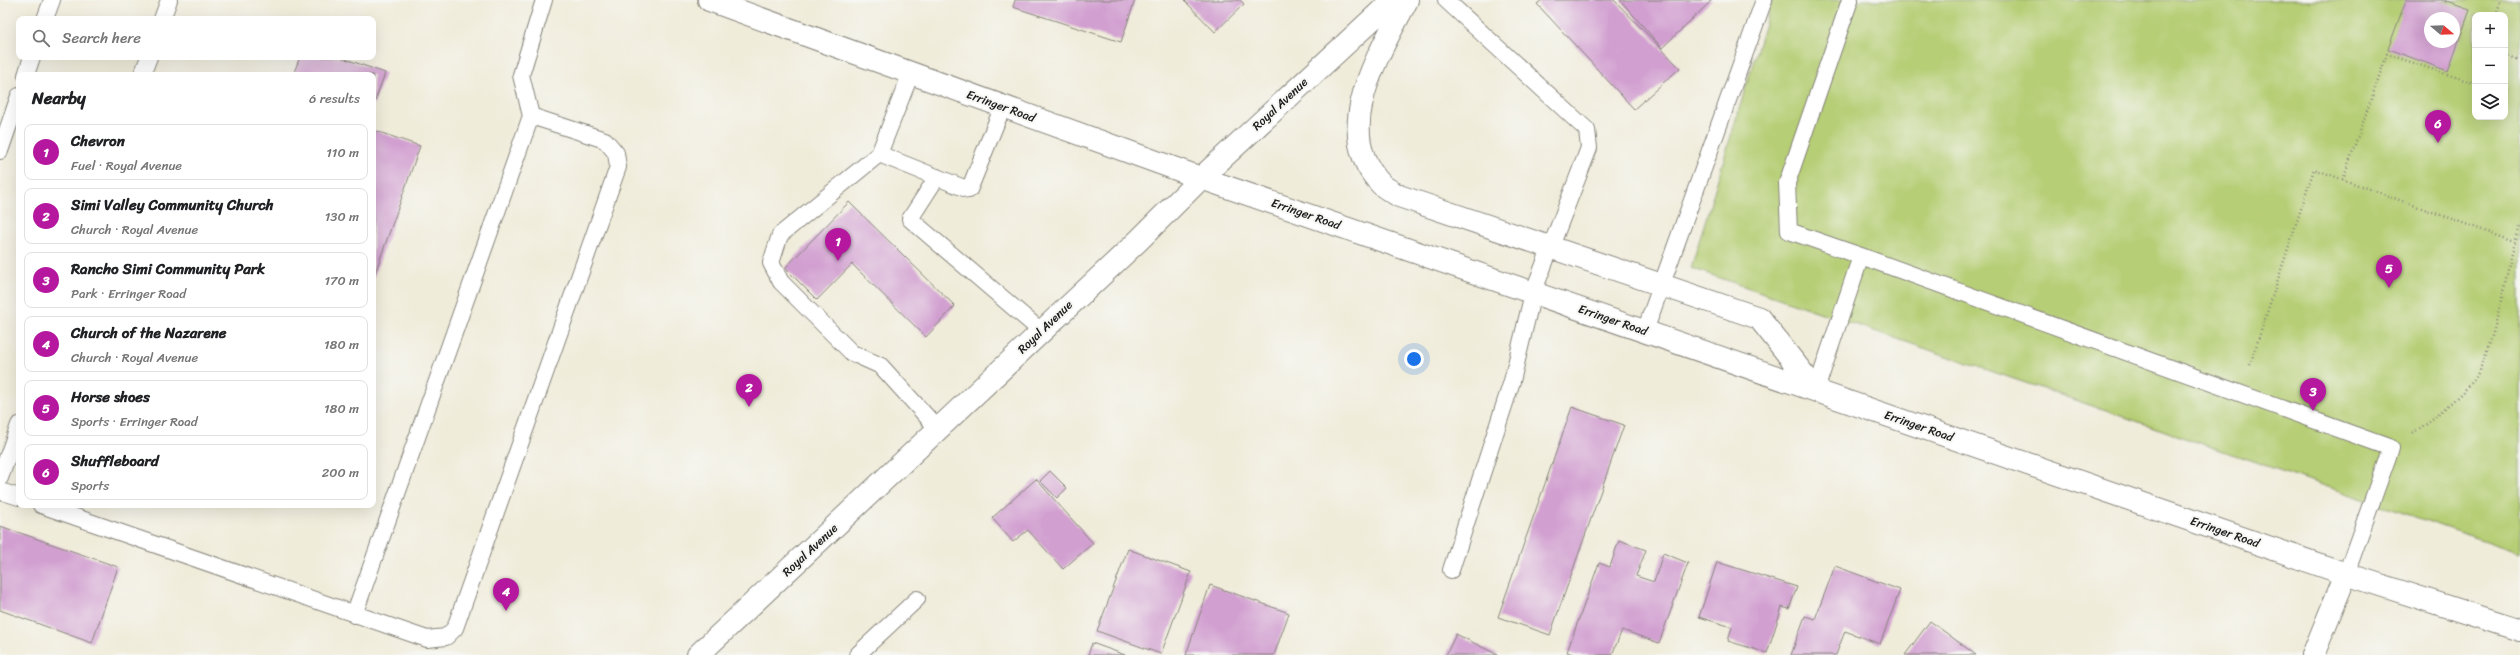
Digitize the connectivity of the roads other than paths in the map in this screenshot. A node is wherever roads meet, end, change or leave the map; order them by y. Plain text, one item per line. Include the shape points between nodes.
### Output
1 (52, 0) edge
2 (169, 0) edge
3 (544, 0) edge
4 (709, 0) edge
5 (1393, 0) edge
6 (1407, 0) edge
7 (1446, 0) edge
8 (1764, 0) edge
9 (1850, 0) edge
10 (46, 16) edge
11 (163, 16) edge
12 (31, 60) edge
13 (148, 60) edge
14 (27, 72) edge
15 (143, 72) edge
16 (910, 73) junction
17 (16, 105) edge
18 (1003, 106) junction
19 (531, 116) junction
20 (0, 151) edge
21 (879, 154) junction
22 (937, 177) junction
23 (1201, 178) junction
24 (1551, 248) junction
25 (1861, 256) junction
26 (1662, 285) junction
27 (1533, 293) junction
28 (1041, 331) junction
29 (1645, 331) junction
30 (1816, 390) junction
31 (938, 429) junction
32 (16, 433) edge
33 (0, 478) edge
34 (0, 491) edge
35 (16, 496) edge
36 (50, 508) edge
37 (1451, 570) dead end
38 (2346, 574) junction
39 (917, 599) dead end
40 (354, 615) junction
41 (2520, 630) edge
42 (698, 655) edge
43 (857, 655) edge
44 (2313, 655) edge

1 - 10 lane
2 - 11 lane
3 - 19 lane via 521,75
4 - 16 main road, Erringer Road
5 - 23 main road, Royal Avenue
6 - 24 main road via 1371,70 1357,117 1364,157 1381,184 1399,196
7 - 24 lane via 1587,130 1589,148
8 - 26 lane
9 - 25 lane via 1787,183 1788,224 1789,231
12 - 14 lane
13 - 15 lane
16 - 18 main road, Erringer Road
16 - 21 lane
17 - 20 lane
18 - 22 lane via 969,190
18 - 23 main road, Erringer Road
19 - 40 lane
19 - 40 lane via 605,140 616,153 618,167 461,613 455,628 446,637 427,639
21 - 22 lane
21 - 31 lane via 780,235 771,263 781,282 852,353 881,366
22 - 28 lane via 910,219
23 - 27 main road, Erringer Road
23 - 28 main road, Royal Avenue
24 - 26 main road
24 - 27 lane
25 - 30 lane
25 - 38 lane via 2391,448
26 - 29 lane
26 - 30 main road via 1759,318
27 - 29 main road, Erringer Road
27 - 37 lane via 1512,381
28 - 31 main road, Royal Avenue
29 - 30 main road, Erringer Road
30 - 38 main road, Erringer Road
31 - 42 main road, Royal Avenue
32 - 33 lane
34 - 35 lane
36 - 40 lane
38 - 41 main road, Erringer Road
38 - 44 main road
39 - 43 lane

